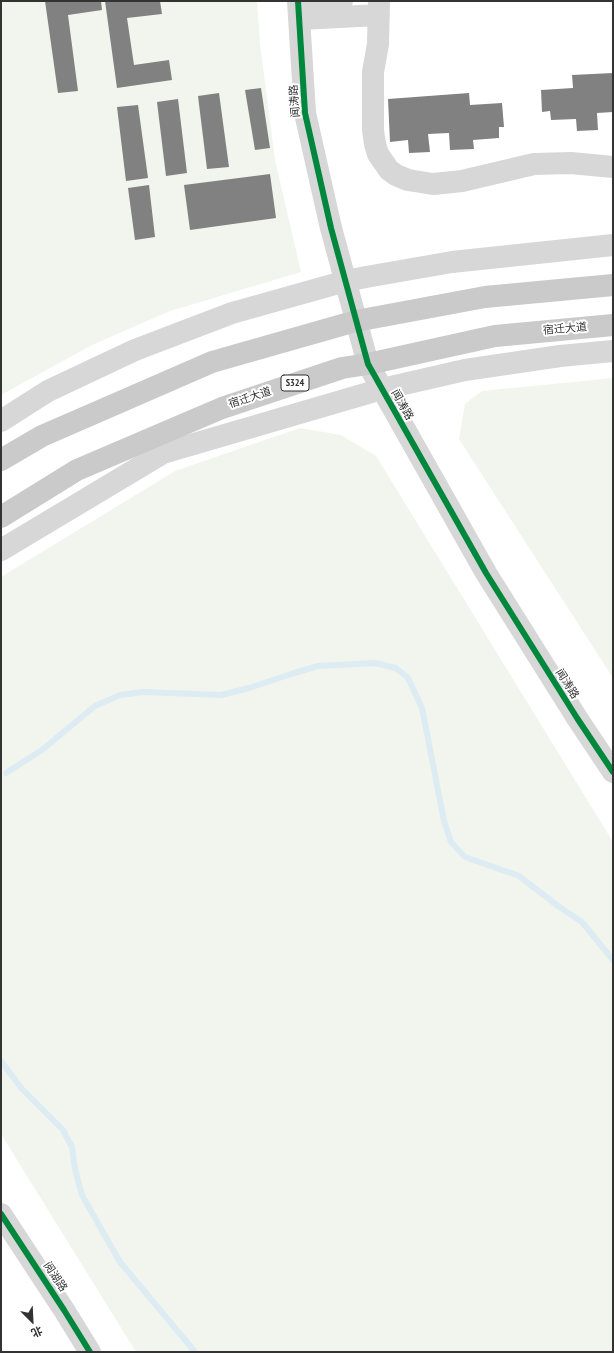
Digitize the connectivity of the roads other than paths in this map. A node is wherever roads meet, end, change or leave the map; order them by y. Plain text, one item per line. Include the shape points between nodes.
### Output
1 (342, 1) edge
2 (299, 8) edge
3 (379, 8) edge
4 (613, 167) edge
5 (613, 245) edge
6 (346, 281) junction
7 (613, 285) edge
8 (356, 321) junction
9 (613, 325) edge
10 (613, 351) edge
11 (368, 364) junction
12 (382, 389) junction
13 (1, 421) edge
14 (1, 460) edge
15 (1, 517) edge
16 (1, 550) edge
17 (613, 772) edge
18 (1, 1214) edge
19 (90, 1352) edge

1 - 2 street
2 - 3 street
2 - 6 street, 闻涛路 via 305,113 331,228
3 - 4 street via 378,44 373,72 375,144 383,163 396,175 432,184 462,181 534,164 571,163
5 - 6 street via 452,262
6 - 8 street, 闻涛路
6 - 13 street via 232,314 135,350 48,391
7 - 8 main road via 484,297
8 - 11 street, 闻涛路
8 - 14 main road via 212,362 42,436
9 - 11 main road, 宿迁大道 / S324 via 495,336
10 - 12 street via 465,370
11 - 12 street, 闻涛路
11 - 15 main road, 宿迁大道 / S324 via 342,368 222,408 77,470
12 - 16 street via 164,453
12 - 17 street, 闻涛路 via 486,573
18 - 19 street, 阅湖路

